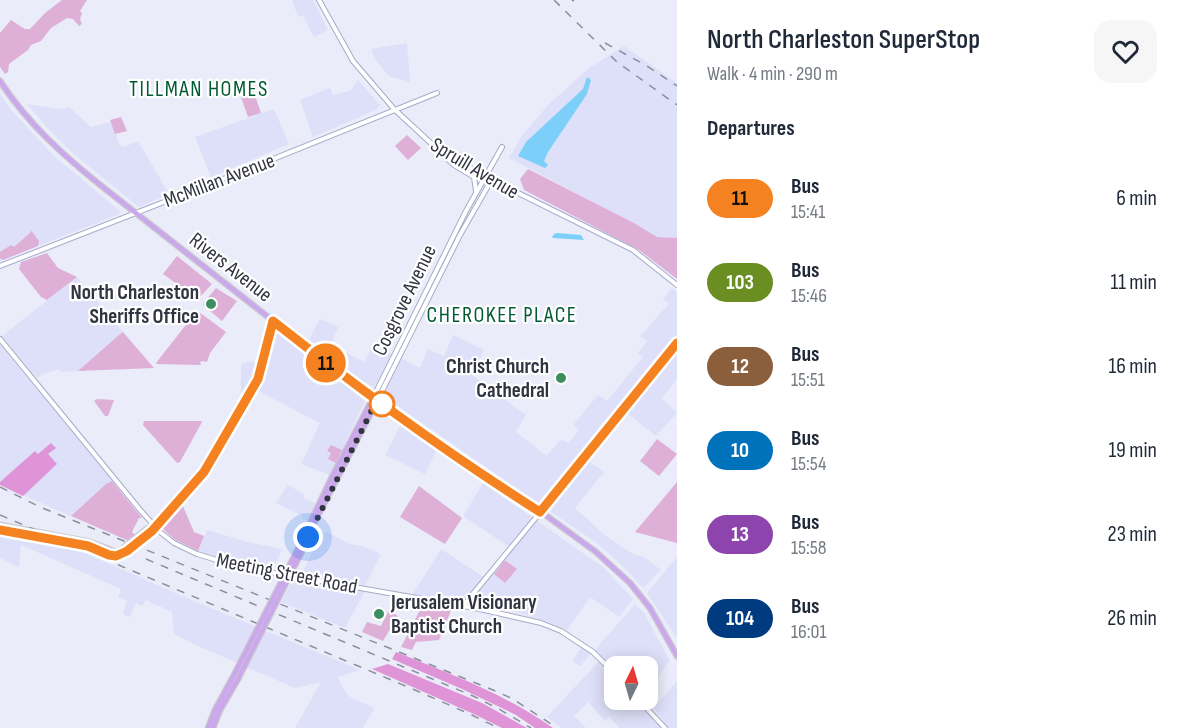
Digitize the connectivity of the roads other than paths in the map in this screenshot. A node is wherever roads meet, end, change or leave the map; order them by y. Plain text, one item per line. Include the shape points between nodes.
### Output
1 (319, 0) edge
2 (0, 81) edge
3 (437, 93) dead end
4 (394, 109) junction
5 (434, 147) junction
6 (502, 147) dead end
7 (486, 177) junction
8 (477, 192) junction
9 (135, 213) junction
10 (0, 266) edge
11 (677, 285) edge
12 (273, 321) junction
13 (0, 339) edge
14 (677, 344) edge
15 (375, 399) junction
16 (540, 512) junction
17 (0, 525) edge
18 (155, 526) junction
19 (0, 530) edge
20 (463, 606) junction
21 (677, 654) edge
22 (604, 663) edge
23 (236, 678) junction
24 (648, 710) edge
25 (208, 728) edge
26 (213, 728) edge
27 (665, 728) edge

1 - 4 street, Spruill Avenue via 353,61
2 - 9 main road, Rivers Avenue via 14,102 69,160
3 - 4 street, McMillan Avenue
4 - 5 street, Spruill Avenue
4 - 9 street, McMillan Avenue
5 - 7 street, Spruill Avenue
5 - 8 street via 474,177
6 - 7 street, Cosgrove Avenue
7 - 8 street, Cosgrove Avenue
7 - 11 street, Spruill Avenue via 633,250
7 - 15 street, Cosgrove Avenue via 488,186
8 - 15 street, Cosgrove Avenue
9 - 10 street, McMillan Avenue
9 - 12 main road, Rivers Avenue
12 - 15 main road, Rivers Avenue
12 - 18 main road via 258,379 217,451 204,472
13 - 18 street, Meeting Street Road
14 - 16 street
15 - 16 main road, Rivers Avenue
15 - 23 main road, Cosgrove Avenue, bridge
16 - 20 street
16 - 21 main road, Rivers Avenue via 596,552 630,583
17 - 18 main road via 81,540 116,552
18 - 19 main road via 116,556 88,546
18 - 20 street, Meeting Street Road via 174,543 240,567
20 - 22 street, Meeting Street Road via 524,618 561,631
23 - 25 main road, Cosgrove Avenue
23 - 26 main road, Cosgrove Avenue
24 - 27 street

